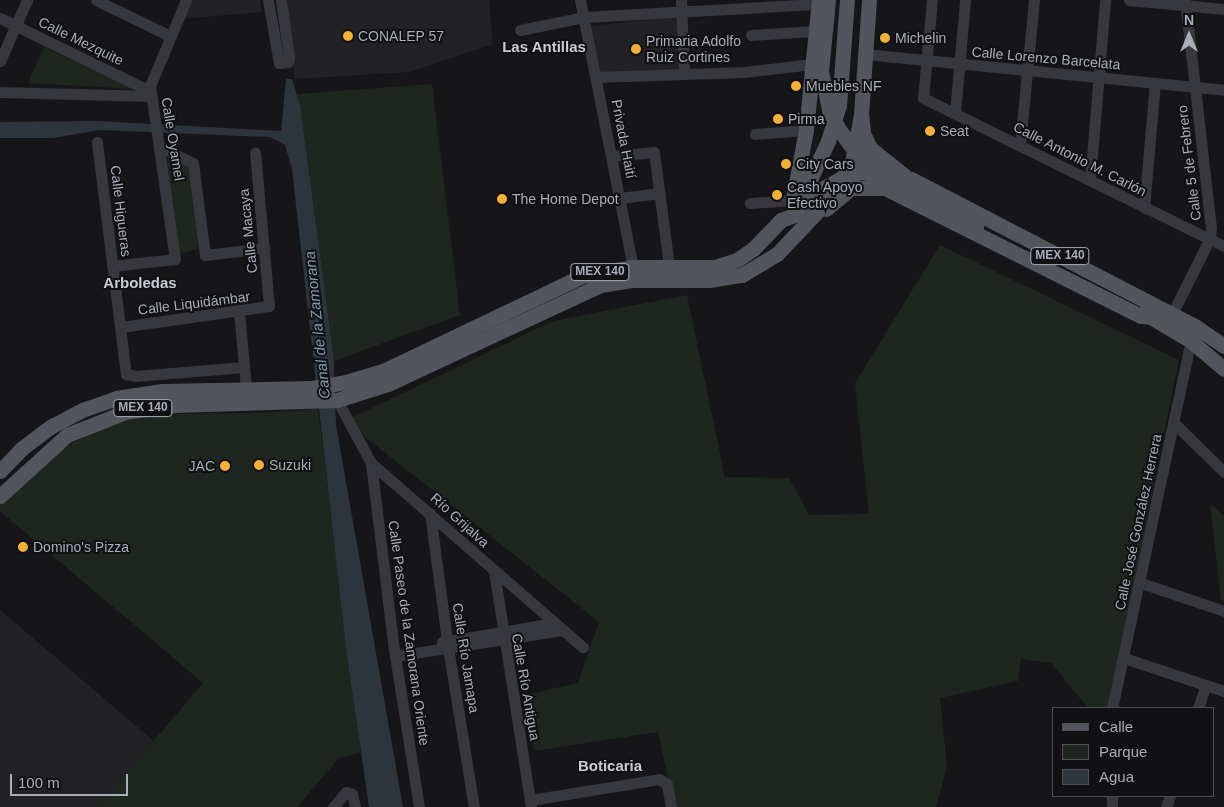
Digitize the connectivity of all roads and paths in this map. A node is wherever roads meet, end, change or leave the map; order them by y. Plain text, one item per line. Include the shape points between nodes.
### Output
1 (27, 0) edge
2 (96, 0) edge
3 (186, 0) edge
4 (268, 0) edge
5 (281, 0) edge
6 (580, 0) edge
7 (848, 0) edge
8 (860, 0) edge
9 (869, 0) edge
10 (932, 0) edge
11 (965, 0) edge
12 (1034, 0) edge
13 (1105, 0) edge
14 (1130, 0) edge
15 (822, 1) edge
16 (768, 2) edge
17 (1185, 3) edge
18 (682, 5) edge
19 (1224, 9) edge
20 (0, 18) edge
21 (584, 18) junction
22 (16, 26) junction
23 (520, 30) dead end
24 (815, 31) junction
25 (751, 35) dead end
26 (170, 36) junction
27 (865, 54) junction
28 (0, 61) edge
29 (926, 62) junction
30 (958, 65) junction
31 (813, 71) junction
32 (1027, 71) junction
33 (684, 74) junction
34 (596, 77) junction
35 (1097, 78) junction
36 (842, 80) junction
37 (1155, 83) junction
38 (1195, 88) junction
39 (1224, 90) edge
40 (0, 92) edge
41 (150, 93) junction
42 (955, 113) junction
43 (861, 115) junction
44 (806, 130) junction
45 (755, 134) dead end
46 (158, 135) junction
47 (97, 142) dead end
48 (1020, 145) junction
49 (255, 153) dead end
50 (613, 156) junction
51 (911, 179) junction
52 (1090, 180) junction
53 (660, 193) junction
54 (620, 198) junction
55 (792, 200) junction
56 (750, 203) dead end
57 (1144, 208) junction
58 (780, 221) junction
59 (801, 236) junction
60 (1210, 238) junction
61 (1224, 246) edge
62 (265, 248) junction
63 (112, 266) junction
64 (669, 266) junction
65 (632, 267) junction
66 (269, 306) joint
67 (540, 311) junction
68 (239, 312) junction
69 (1172, 314) junction
70 (1152, 317) junction
71 (121, 327) junction
72 (1191, 342) junction
73 (1224, 346) edge
74 (244, 367) junction
75 (1224, 368) edge
76 (246, 387) junction
77 (314, 394) junction
78 (336, 400) junction
79 (1174, 423) junction
80 (372, 463) junction
81 (0, 471) edge
82 (1224, 472) edge
83 (0, 496) edge
84 (430, 513) junction
85 (494, 571) junction
86 (1141, 583) junction
87 (1224, 611) edge
88 (558, 627) junction
89 (502, 636) junction
90 (448, 645) junction
91 (583, 647) dead end
92 (394, 653) junction
93 (1124, 658) junction
94 (1206, 685) junction
95 (1224, 691) edge
96 (1112, 707) edge
97 (1198, 707) edge
98 (531, 804) edge
99 (333, 807) edge
100 (355, 807) edge
101 (419, 807) edge
102 (474, 807) edge
103 (671, 807) edge

1 - 22 street
2 - 26 street
3 - 26 street, Calle Oyamel
4 - 5 street via 279,63 288,62 289,57
6 - 21 street, Privada Haití
7 - 36 main road
8 - 43 main road via 854,86
9 - 27 main road
10 - 29 street
11 - 30 street
12 - 32 street
13 - 35 street
14 - 17 street
15 - 16 street
15 - 24 main road
15 - 70 main road, MEX 140, bridge via 820,71 832,118 859,157 880,176
16 - 18 street
17 - 19 street
17 - 38 street, Calle 5 de Febrero
18 - 21 street
18 - 33 street
20 - 22 street, Calle Mezquite
21 - 23 street
21 - 34 street, Privada Haití
22 - 28 street
22 - 41 street, Calle Mezquite
24 - 25 street
24 - 31 main road
26 - 41 street, Calle Oyamel
27 - 29 street, Calle Lorenzo Barcelata
27 - 43 main road
29 - 30 street, Calle Lorenzo Barcelata
29 - 42 street, Calle Antonio M. Carlón via 923,98
30 - 32 street, Calle Lorenzo Barcelata
30 - 42 street
31 - 33 street
31 - 36 main road
31 - 44 main road
32 - 35 street, Calle Lorenzo Barcelata
32 - 48 street
33 - 34 street
34 - 50 street, Privada Haití
35 - 37 street, Calle Lorenzo Barcelata
35 - 52 street
36 - 58 main road via 839,106 828,141 806,188
37 - 38 street, Calle Lorenzo Barcelata
37 - 57 street
38 - 39 street, Calle Lorenzo Barcelata
38 - 60 street, Calle 5 de Febrero via 1211,217
40 - 41 street
41 - 46 street, Calle Oyamel
42 - 48 street, Calle Antonio M. Carlón
43 - 51 main road via 863,133 870,148 886,164
43 - 67 main road, MEX 140, bridge via 852,162 829,199 777,254 742,275 709,280 613,282
44 - 45 street
44 - 55 main road
46 - 62 street via 193,163 205,255
46 - 63 street, Calle Oyamel via 175,259
47 - 63 street, Calle Higueras
48 - 52 street, Calle Antonio M. Carlón
49 - 62 street, Calle Macaya
50 - 53 street via 654,152
50 - 54 street, Privada Haití
51 - 58 main road, MEX 140 via 861,172 846,176 811,195 794,215
51 - 69 main road, MEX 140
52 - 57 street, Calle Antonio M. Carlón
53 - 54 street
53 - 64 street
54 - 65 street, Privada Haití
55 - 56 street
55 - 58 main road
57 - 60 street, Calle Antonio M. Carlón
58 - 59 main road
58 - 64 main road, MEX 140 via 754,249 737,260 695,269
59 - 67 main road, MEX 140 via 786,251 741,280 697,288 622,288 596,294 553,312
59 - 70 main road, MEX 140 via 839,196 851,188 885,188 1141,316
60 - 61 street, Calle Antonio M. Carlón
60 - 69 street, Calle 5 de Febrero
62 - 66 street, Calle Macaya
63 - 71 street, Calle Higueras
64 - 65 main road, MEX 140
65 - 77 main road, MEX 140 via 608,270 568,282 383,371
66 - 68 street, Calle Liquidámbar
67 - 78 main road, MEX 140 via 388,384
68 - 71 street, Calle Liquidámbar
68 - 74 street
69 - 73 main road, MEX 140
70 - 72 main road, MEX 140
71 - 74 street, Calle Higueras via 126,374 136,376
72 - 75 main road, MEX 140
72 - 79 street, Calle José González Herrera
74 - 76 street
76 - 77 main road, MEX 140
76 - 81 main road, MEX 140 via 162,391 110,400 52,426 21,449
77 - 78 main road, MEX 140
77 - 83 main road, MEX 140 via 125,412 67,435
78 - 80 street, Río Grijalva
79 - 82 street
79 - 86 street, Calle José González Herrera
80 - 84 street, Río Grijalva
80 - 92 street, Calle Paseo de la Zamorana Oriente
84 - 85 street, Río Grijalva
84 - 90 street, Calle Río Jamapa
85 - 88 street, Río Grijalva
85 - 89 street, Calle Río Antigua
86 - 87 street
86 - 93 street, Calle José González Herrera
88 - 89 street
88 - 91 street, Río Grijalva
89 - 90 street
89 - 98 street, Calle Río Antigua
90 - 92 street
90 - 102 street, Calle Río Jamapa
92 - 101 street, Calle Paseo de la Zamorana Oriente
93 - 94 street
93 - 96 street, Calle José González Herrera
94 - 95 street
94 - 97 street
98 - 103 street via 664,780
99 - 100 street via 349,792

